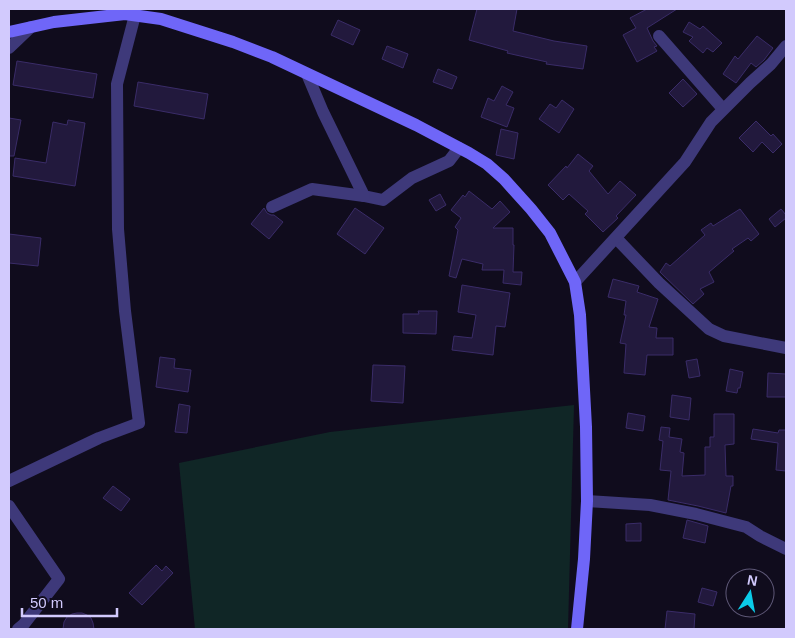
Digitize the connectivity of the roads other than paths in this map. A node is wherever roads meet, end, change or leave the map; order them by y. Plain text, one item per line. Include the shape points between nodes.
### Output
1 (129, 13) edge
2 (31, 27) junction
3 (9, 32) edge
4 (659, 36) dead end
5 (9, 48) edge
6 (784, 53) edge
7 (307, 74) junction
8 (723, 109) junction
9 (458, 148) junction
10 (364, 196) junction
11 (272, 207) dead end
12 (616, 238) junction
13 (575, 282) junction
14 (786, 348) edge
15 (9, 481) edge
16 (587, 501) junction
17 (9, 506) edge
18 (786, 548) edge
19 (18, 629) edge
20 (577, 629) edge

1 - 2 main road
1 - 7 main road via 161,19 233,42
1 - 15 street via 117,84 118,229 139,423 98,438
2 - 3 main road
2 - 5 street
4 - 8 street
6 - 8 street
7 - 9 main road
7 - 10 street
8 - 12 street via 685,162
9 - 10 street via 449,161 412,178 383,200
9 - 13 main road via 487,164 531,209 550,233
10 - 11 street via 312,189
12 - 13 street
12 - 14 street via 709,330
13 - 16 main road via 580,315
16 - 18 street via 650,505 696,514 746,527
16 - 20 main road
17 - 19 street via 59,580

